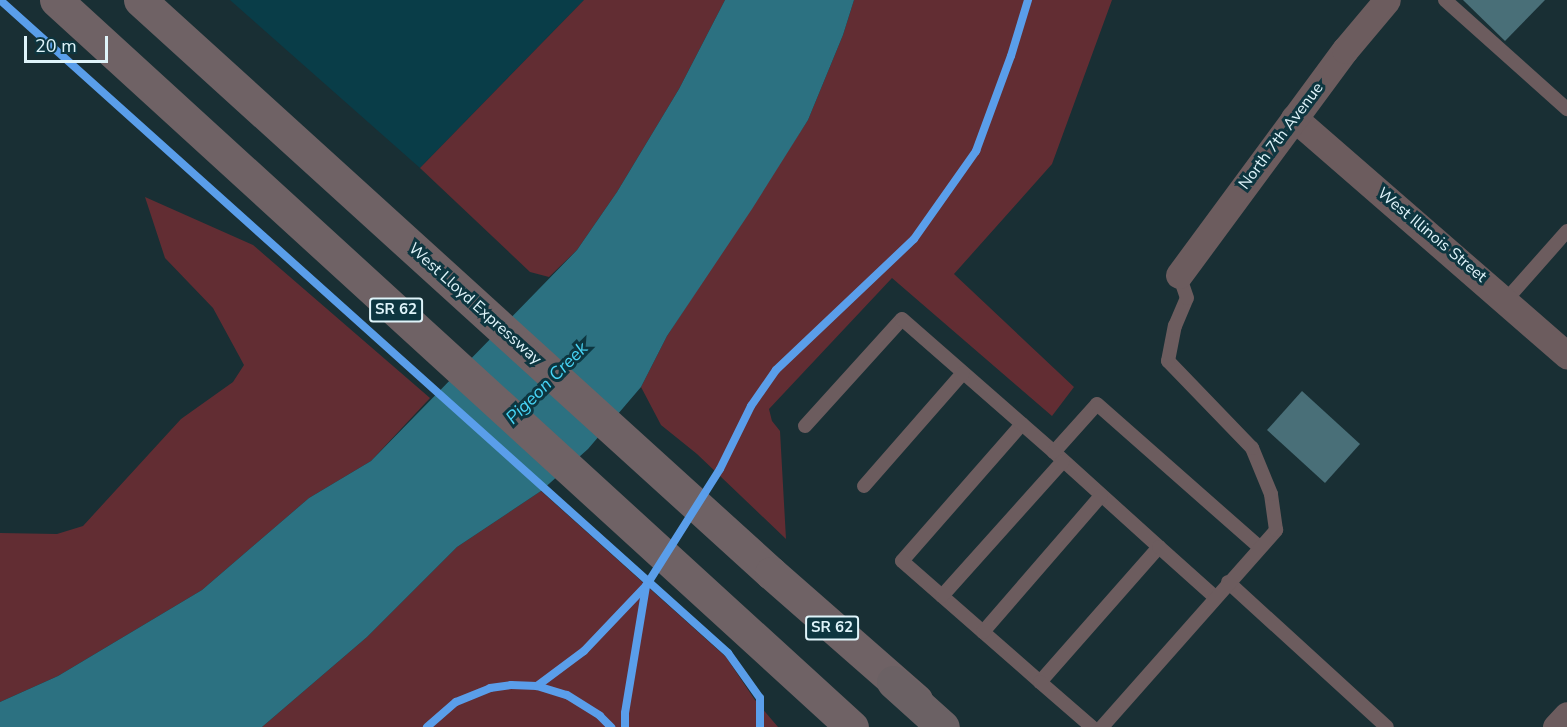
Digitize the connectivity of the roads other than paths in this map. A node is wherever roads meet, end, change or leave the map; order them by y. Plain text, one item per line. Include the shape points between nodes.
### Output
1 (56, 0) edge
2 (140, 0) edge
3 (1387, 0) edge
4 (1445, 0) edge
5 (1566, 104) edge
6 (1294, 118) junction
7 (1567, 231) edge
8 (1179, 275) joint
9 (1506, 300) junction
10 (1567, 355) edge
11 (963, 373) junction
12 (1022, 424) junction
13 (805, 426) dead end
14 (1059, 457) junction
15 (864, 486) dead end
16 (1101, 496) junction
17 (1159, 547) junction
18 (1259, 548) junction
19 (1228, 582) junction
20 (942, 596) junction
21 (1215, 597) junction
22 (983, 632) junction
23 (893, 682) junction
24 (1040, 682) junction
25 (1567, 715) edge
26 (852, 727) edge
27 (944, 727) edge
28 (952, 727) edge
29 (1092, 727) edge
30 (1102, 727) edge
31 (1387, 727) edge
32 (1556, 727) edge

1 - 26 highway, SR 62
2 - 23 highway, West Lloyd Expressway / SR 62
3 - 6 street, North 7th Avenue
4 - 5 lane
6 - 8 street, North 7th Avenue
6 - 9 street, West Illinois Street
7 - 9 lane
8 - 18 lane via 1187,298 1175,326 1168,362 1252,448 1271,494 1276,530
9 - 10 street, West Illinois Street
11 - 12 lane
11 - 13 lane via 902,319
11 - 15 lane
12 - 14 lane
12 - 20 lane via 902,561
14 - 16 lane
14 - 18 lane via 1097,404
14 - 20 lane
16 - 17 lane
16 - 22 lane
17 - 21 lane
17 - 24 lane
18 - 19 lane
19 - 21 lane
19 - 31 lane
20 - 22 lane
21 - 30 lane
22 - 24 lane
23 - 27 highway, West Lloyd Expressway / SR 62
23 - 28 highway
24 - 29 lane
25 - 32 street

